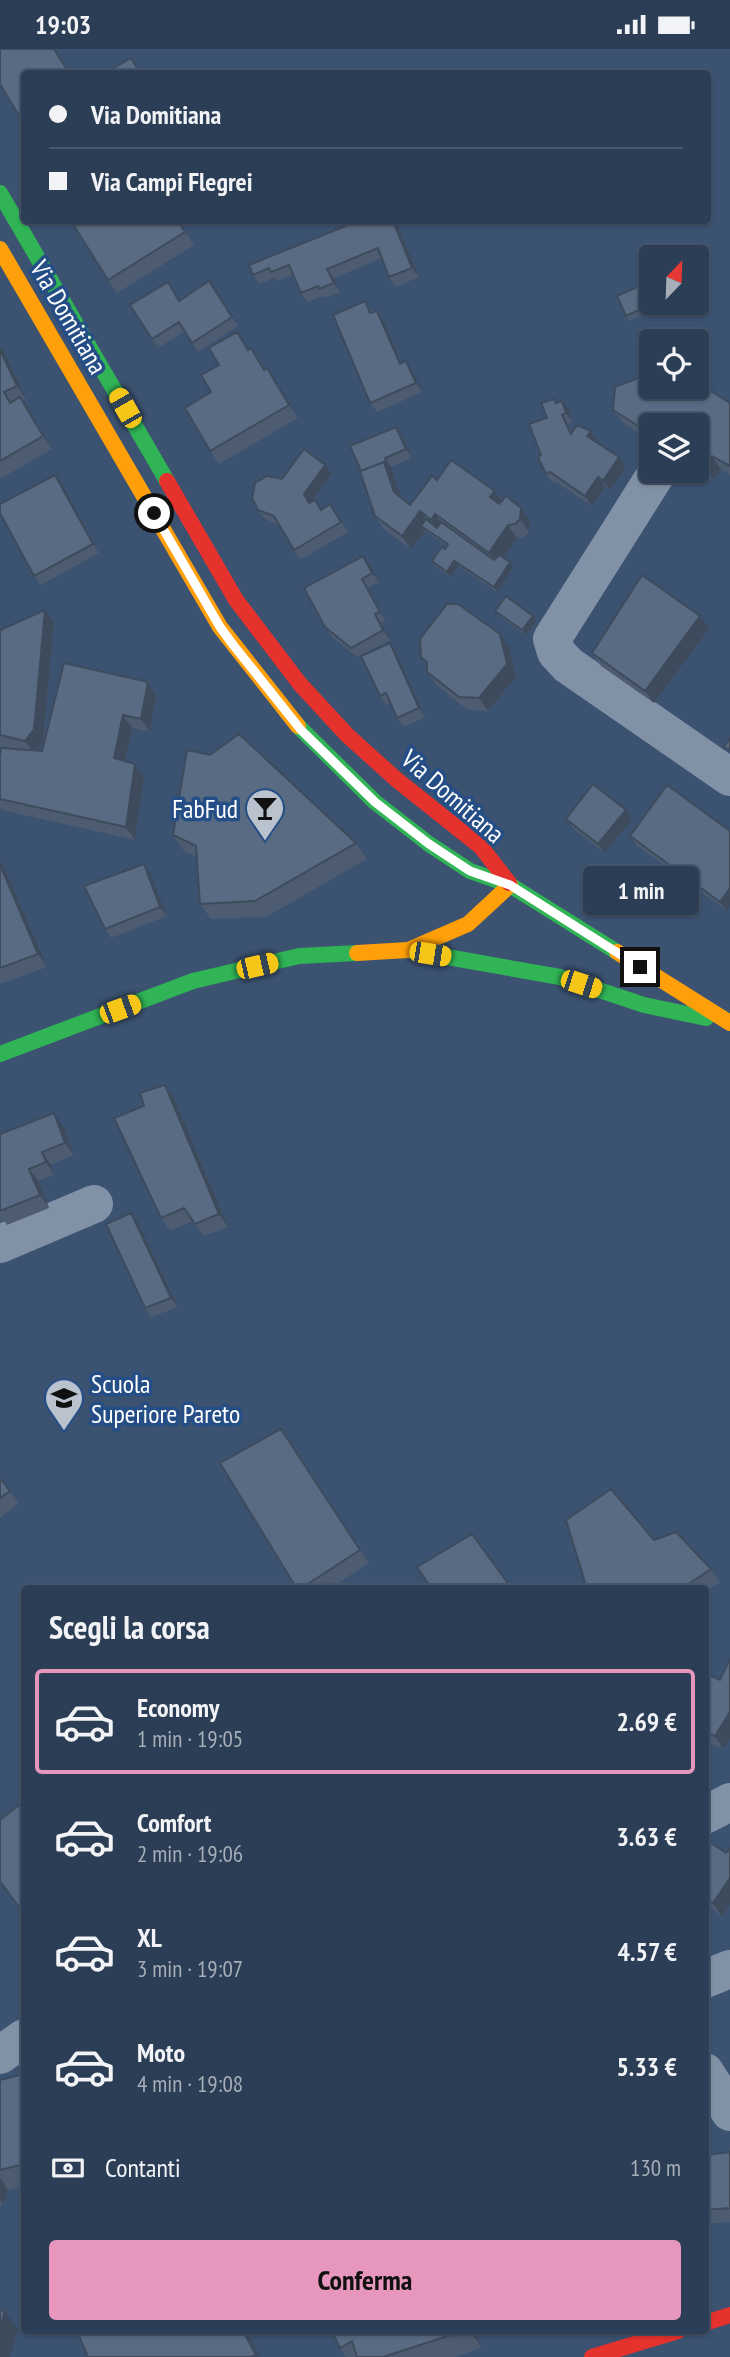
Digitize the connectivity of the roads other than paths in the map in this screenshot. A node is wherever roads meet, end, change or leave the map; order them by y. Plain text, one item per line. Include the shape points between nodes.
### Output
1 (0, 193) edge
2 (0, 249) edge
3 (650, 483) edge
4 (730, 777) edge
5 (510, 885) junction
6 (408, 950) junction
7 (730, 1023) edge
8 (0, 1054) edge
9 (94, 1204) dead end
10 (0, 1244) edge
11 (730, 1802) edge
12 (709, 1813) edge
13 (730, 1969) edge
14 (709, 1977) edge
15 (21, 2040) edge
16 (0, 2055) edge
17 (709, 2078) edge
18 (730, 2112) edge
19 (730, 2315) edge
20 (709, 2322) edge
21 (659, 2334) edge
22 (627, 2339) edge
23 (592, 2357) edge

1 - 5 main road, Via Domitiana via 236,600 300,684 347,734 481,848
2 - 5 main road, Via Domitiana via 220,627 277,701 375,802 418,836 470,871
3 - 4 street via 552,639 568,665
5 - 6 main road via 468,924
5 - 7 main road
6 - 7 main road via 560,977 644,1005
6 - 8 main road via 299,956 193,981
9 - 10 street
11 - 12 street
13 - 14 street
15 - 16 street
17 - 18 street
19 - 20 main road
21 - 22 main road
22 - 23 main road

